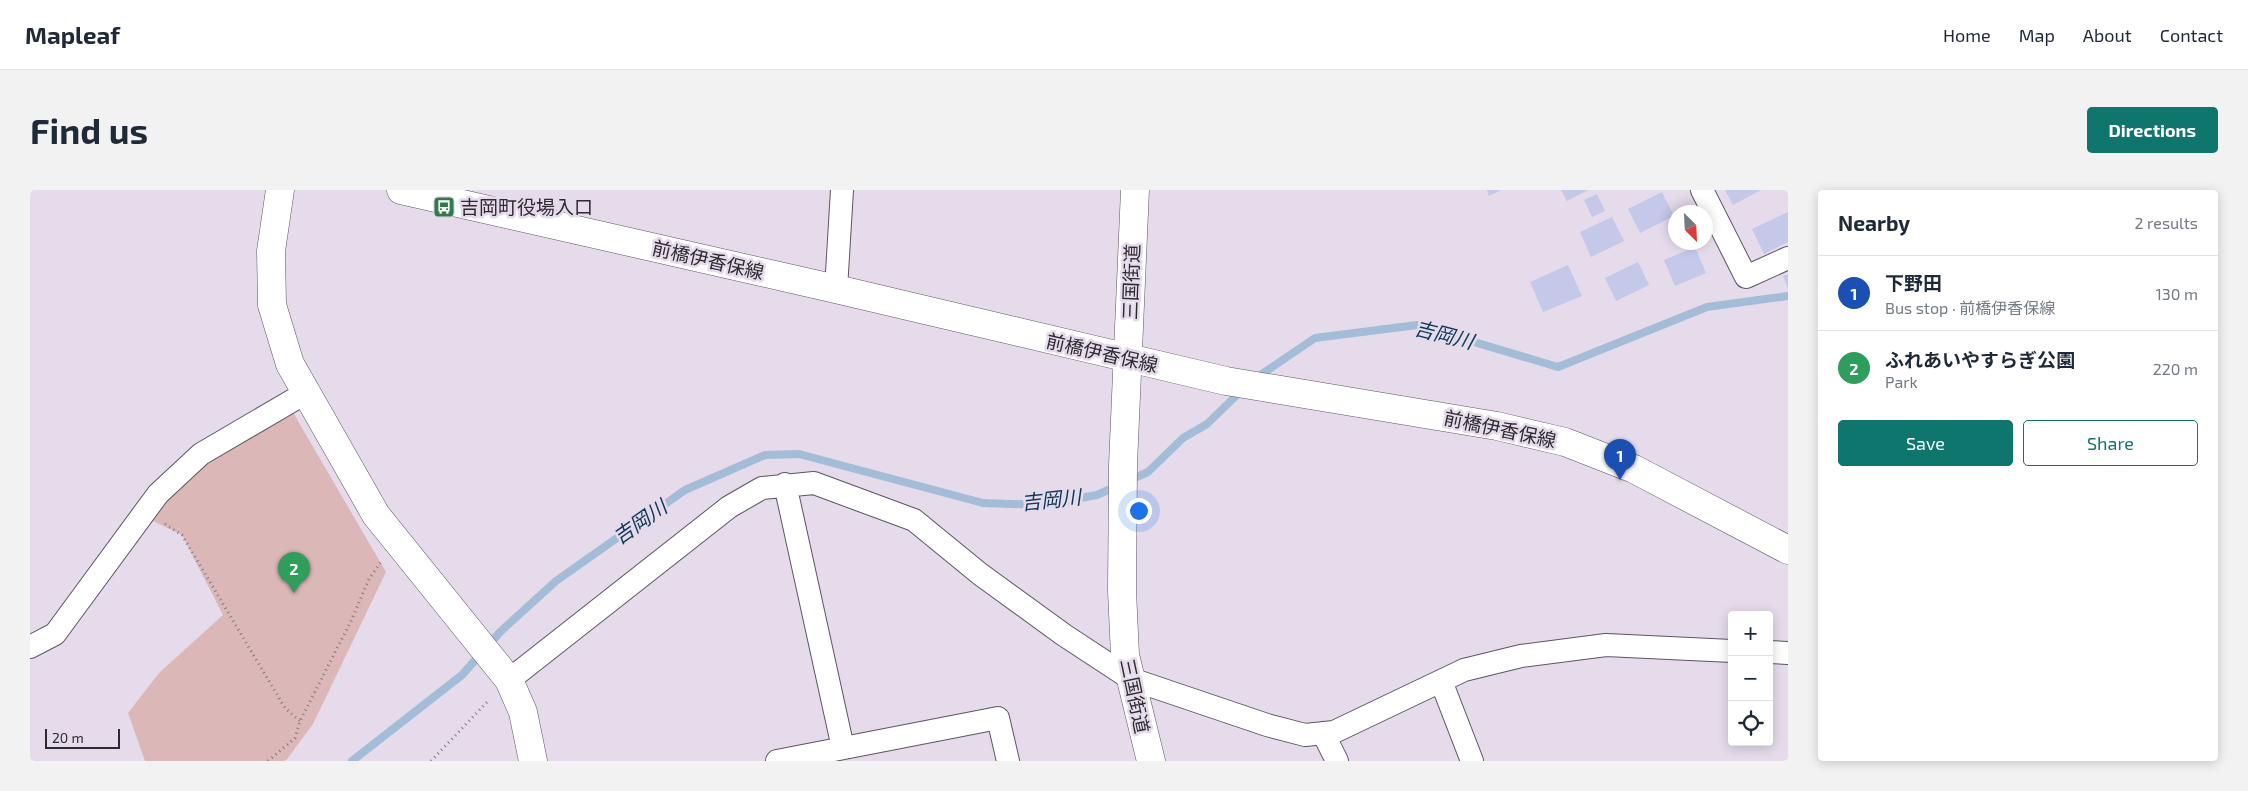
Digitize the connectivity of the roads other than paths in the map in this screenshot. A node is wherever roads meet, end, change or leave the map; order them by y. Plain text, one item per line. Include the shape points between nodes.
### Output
1 (280, 190) edge
2 (401, 190) edge
3 (842, 190) edge
4 (1135, 190) edge
5 (1702, 190) edge
6 (1788, 258) edge
7 (836, 289) junction
8 (1128, 359) junction
9 (307, 392) junction
10 (785, 484) junction
11 (1788, 550) edge
12 (30, 647) edge
13 (1728, 650) edge
14 (1773, 652) edge
15 (1788, 653) edge
16 (504, 675) junction
17 (1131, 679) junction
18 (1441, 681) junction
19 (1323, 733) junction
20 (843, 748) junction
21 (533, 761) edge
22 (777, 761) edge
23 (1008, 761) edge
24 (1151, 761) edge
25 (1337, 761) edge
26 (1472, 761) edge

1 - 9 main road via 271,250 272,305 290,364
2 - 7 main road, 前橋伊香保線
3 - 7 street
4 - 8 main road, 三国街道
5 - 6 street via 1746,277
7 - 8 main road, 前橋伊香保線
8 - 11 main road, 前橋伊香保線 via 1226,381 1497,426 1565,442 1634,469
8 - 17 main road, 三国街道 via 1122,592 1125,655
9 - 12 street via 201,454 158,494 56,634
9 - 16 main road via 376,515
10 - 16 street via 762,488 729,507
10 - 17 street via 814,483 914,520 1048,624
10 - 20 street
13 - 18 street via 1606,646 1521,656 1464,670
14 - 15 street
16 - 21 main road via 523,712
17 - 19 street via 1266,725 1305,735
17 - 24 main road, 三国街道
18 - 19 street via 1334,732
18 - 26 street
19 - 25 street
20 - 22 street
20 - 23 street via 998,718

